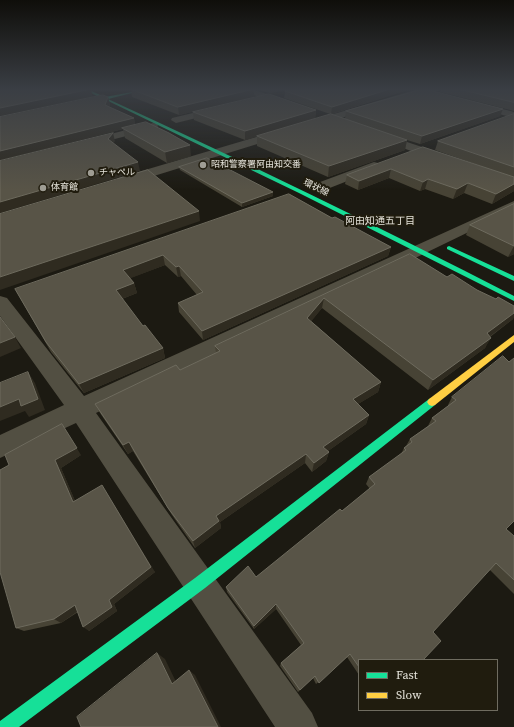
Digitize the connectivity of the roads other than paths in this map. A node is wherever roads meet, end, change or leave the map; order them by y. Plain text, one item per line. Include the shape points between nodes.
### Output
1 (159, 123) edge
2 (175, 123) edge
3 (179, 123) edge
4 (317, 123) edge
5 (342, 123) edge
6 (345, 124) edge
7 (189, 126) dead end
8 (367, 132) edge
9 (434, 145) edge
10 (74, 147) edge
11 (221, 147) junction
12 (235, 148) junction
13 (419, 150) junction
14 (248, 154) dead end
15 (404, 155) edge
16 (456, 163) edge
17 (382, 164) edge
18 (114, 184) edge
19 (310, 188) junction
20 (331, 194) dead end
21 (279, 200) edge
22 (514, 205) edge
23 (427, 243) junction
24 (514, 279) edge
25 (5, 298) edge
26 (514, 298) edge
27 (514, 338) edge
28 (80, 409) junction
29 (0, 447) edge
30 (200, 583) junction
31 (6, 727) edge
32 (298, 727) edge

1 - 10 street
2 - 11 main road, 環状線
3 - 7 main road, 環状線
4 - 12 street
5 - 6 street
8 - 13 street
9 - 13 street
11 - 12 street
11 - 18 street
11 - 19 main road, 環状線
12 - 14 main road
13 - 15 street
13 - 16 street
17 - 19 street
19 - 20 main road, 環状線
19 - 21 street
19 - 23 main road, 環状線
22 - 23 street
23 - 24 main road, 環状線
23 - 26 main road, 環状線
23 - 28 street
25 - 28 street
27 - 30 main road
28 - 29 street
28 - 30 street
30 - 31 main road
30 - 32 street

